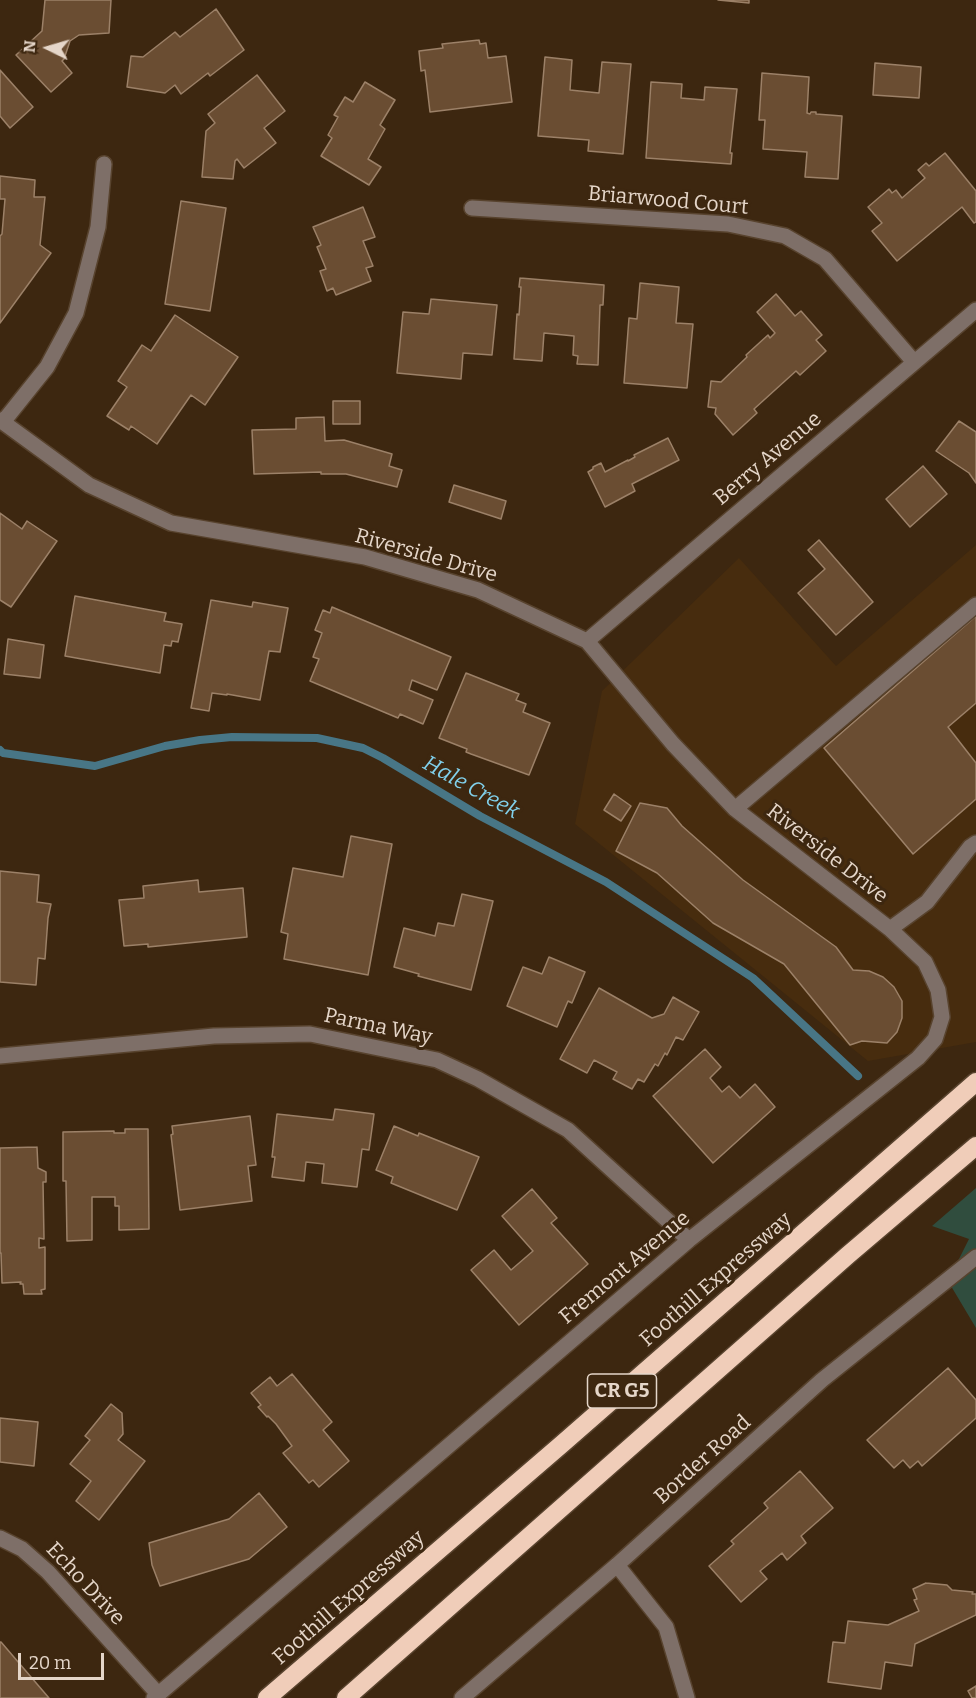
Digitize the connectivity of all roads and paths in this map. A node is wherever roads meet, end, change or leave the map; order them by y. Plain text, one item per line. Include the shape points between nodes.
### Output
1 (104, 164) dead end
2 (472, 208) dead end
3 (976, 310) edge
4 (914, 362) junction
5 (2, 421) edge
6 (976, 605) edge
7 (587, 641) junction
8 (735, 809) junction
9 (976, 843) edge
10 (890, 929) junction
11 (0, 1056) edge
12 (976, 1082) edge
13 (976, 1146) edge
14 (689, 1240) junction
15 (976, 1257) edge
16 (0, 1538) edge
17 (617, 1565) junction
18 (156, 1696) edge
19 (267, 1698) edge
20 (346, 1698) edge
21 (462, 1698) edge
22 (687, 1698) edge

1 - 5 street via 98,227 76,313 48,367
2 - 4 street, Briarwood Court via 728,224 785,236 825,259
3 - 4 street, Berry Avenue
4 - 7 street, Berry Avenue
5 - 7 street, Riverside Drive via 89,485 171,523 376,560 478,590
6 - 8 street
7 - 8 street, Riverside Drive via 673,744
8 - 10 street, Riverside Drive
9 - 10 street via 927,902
10 - 14 street, Fremont Avenue via 925,962 938,990 942,1017 935,1039 918,1058
11 - 14 street, Parma Way via 214,1036 310,1034 437,1060 567,1130
12 - 19 highway, Foothill Expressway / CR G5
13 - 20 highway, CR G5
14 - 18 street, Fremont Avenue
15 - 17 street, Border Road via 822,1380
16 - 18 street, Echo Drive via 22,1549 48,1572
17 - 21 street, Border Road
17 - 22 street via 666,1627

